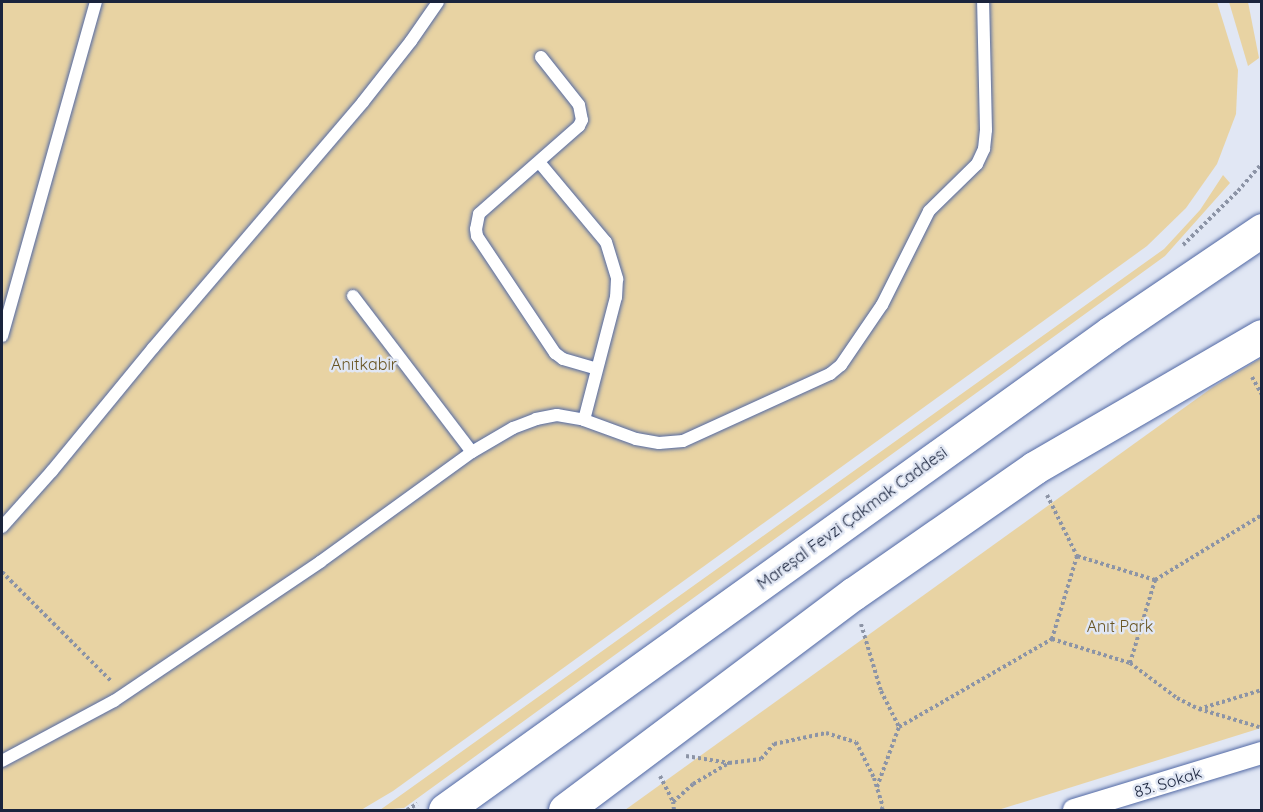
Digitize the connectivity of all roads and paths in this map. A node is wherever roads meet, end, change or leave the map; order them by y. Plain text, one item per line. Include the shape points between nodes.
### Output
1 (96, 2) edge
2 (438, 2) edge
3 (983, 2) edge
4 (542, 57) dead end
5 (539, 162) junction
6 (1262, 230) edge
7 (353, 296) dead end
8 (2, 336) edge
9 (1262, 336) edge
10 (597, 369) junction
11 (584, 420) junction
12 (472, 452) junction
13 (1034, 468) junction
14 (1262, 515) edge
15 (2, 527) edge
16 (1077, 556) junction
17 (2, 572) edge
18 (1155, 580) junction
19 (853, 594) junction
20 (1052, 639) junction
21 (1130, 663) junction
22 (1262, 690) edge
23 (124, 694) junction
24 (1199, 709) junction
25 (899, 727) junction
26 (1262, 728) edge
27 (1262, 753) edge
28 (2, 761) edge
29 (877, 787) junction
30 (445, 810) edge
31 (565, 810) edge
32 (674, 810) edge
33 (881, 810) edge
34 (1074, 810) edge

1 - 8 lane
2 - 15 lane via 363,102
3 - 11 lane via 984,149 977,164 929,211 882,305 841,365 820,379 683,441 636,439
4 - 5 lane via 579,105 582,120
5 - 10 lane via 606,242 613,258 616,297
5 - 10 lane via 479,214 477,236 555,353
6 - 30 main road, Mareşal Fevzi Çakmak Caddesi via 1110,333
7 - 12 lane
9 - 13 main road
10 - 11 lane
11 - 12 lane via 557,415 536,419
12 - 23 lane via 320,562
13 - 16 path
13 - 19 main road
14 - 18 path
16 - 18 path
16 - 20 path
17 - 23 path
18 - 21 path
19 - 25 path via 881,691
19 - 31 main road
20 - 21 path
20 - 25 path
21 - 24 path via 1177,698
22 - 24 path
23 - 28 lane
24 - 26 path
25 - 29 path
27 - 34 street, 83. Sokak
29 - 32 path via 856,742 826,733 774,744 761,759 729,763 693,784 673,802
29 - 33 path

